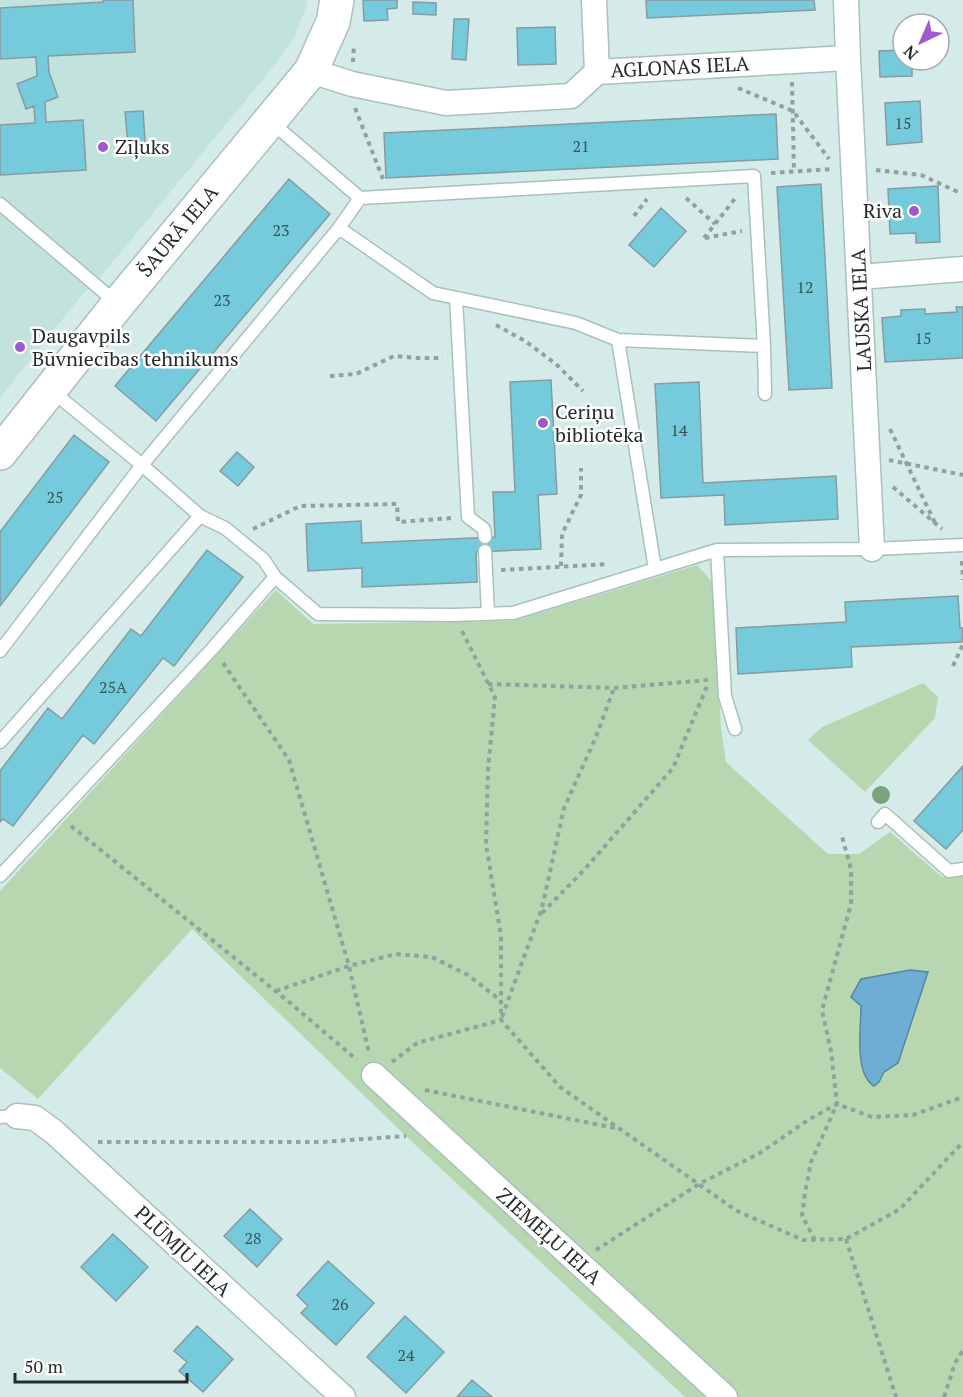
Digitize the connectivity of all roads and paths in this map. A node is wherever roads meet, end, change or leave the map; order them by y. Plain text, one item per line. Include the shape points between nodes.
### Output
1 (337, 0) edge
2 (594, 0) edge
3 (846, 0) edge
4 (848, 58) junction
5 (792, 61) junction
6 (311, 70) junction
7 (597, 72) junction
8 (729, 84) dead end
9 (352, 99) dead end
10 (793, 111) junction
11 (269, 121) junction
12 (853, 168) junction
13 (794, 172) junction
14 (754, 176) junction
15 (958, 192) dead end
16 (390, 196) junction
17 (360, 198) junction
18 (0, 204) edge
19 (702, 213) dead end
20 (715, 224) junction
21 (339, 228) junction
22 (757, 228) junction
23 (963, 269) edge
24 (859, 277) junction
25 (456, 298) junction
26 (481, 303) junction
27 (118, 304) junction
28 (618, 340) junction
29 (764, 346) junction
30 (459, 357) junction
31 (330, 376) dead end
32 (49, 389) junction
33 (583, 391) dead end
34 (765, 394) dead end
35 (888, 425) dead end
36 (0, 453) edge
37 (868, 461) junction
38 (907, 463) junction
39 (142, 465) junction
40 (581, 468) dead end
41 (963, 475) edge
42 (200, 516) junction
43 (468, 517) junction
44 (935, 523) junction
45 (237, 537) junction
46 (485, 537) dead end
47 (962, 545) edge
48 (873, 549) junction
49 (717, 550) junction
50 (485, 551) dead end
51 (561, 566) junction
52 (654, 566) junction
53 (486, 570) junction
54 (275, 577) junction
55 (488, 614) junction
56 (454, 615) junction
57 (963, 644) edge
58 (213, 648) junction
59 (0, 651) edge
60 (953, 666) dead end
61 (724, 679) junction
62 (709, 680) junction
63 (488, 684) junction
64 (614, 688) junction
65 (735, 729) dead end
66 (0, 742) edge
67 (56, 814) junction
68 (878, 822) dead end
69 (841, 833) dead end
70 (963, 869) edge
71 (0, 876) edge
72 (539, 916) junction
73 (349, 966) junction
74 (276, 991) junction
75 (500, 1001) junction
76 (501, 1020) junction
77 (378, 1078) junction
78 (963, 1097) edge
79 (837, 1104) junction
80 (8, 1117) edge
81 (619, 1128) junction
82 (437, 1133) junction
83 (65, 1142) junction
84 (963, 1142) edge
85 (699, 1184) junction
86 (846, 1239) junction
87 (815, 1240) junction
88 (578, 1261) junction
89 (963, 1350) edge
90 (343, 1397) edge
91 (725, 1397) edge
92 (896, 1397) edge
93 (944, 1397) edge

1 - 6 street, ŠAURĀ IELA via 333,22
2 - 7 street
3 - 4 street, LAUSKA IELA
4 - 5 street, AGLONAS IELA
4 - 12 street, LAUSKA IELA
5 - 7 street, AGLONAS IELA
5 - 10 path
6 - 7 street, AGLONAS IELA via 352,84 446,103 571,96
6 - 11 street, ŠAURĀ IELA
8 - 10 path
9 - 16 path
10 - 13 path
10 - 13 path via 836,169
11 - 17 lane
11 - 27 street, ŠAURĀ IELA
12 - 15 path via 921,175
12 - 24 street, LAUSKA IELA
13 - 14 path
14 - 16 lane
14 - 20 path
14 - 22 lane
16 - 17 lane
17 - 21 lane
18 - 27 lane
19 - 20 path
20 - 22 path via 704,238
21 - 25 lane via 433,293
21 - 39 lane
22 - 29 lane
23 - 24 street
24 - 37 street, LAUSKA IELA
25 - 26 lane
25 - 30 lane
26 - 28 lane via 576,323
26 - 33 path via 496,326 556,364
27 - 32 street, ŠAURĀ IELA
28 - 29 lane
28 - 52 lane
29 - 34 lane
30 - 31 path via 394,356 356,374
30 - 43 lane
32 - 36 street, ŠAURĀ IELA
32 - 39 lane
35 - 38 path
37 - 38 path
37 - 44 path
37 - 48 street, LAUSKA IELA
38 - 41 path
38 - 44 path
39 - 42 lane
39 - 59 lane
40 - 51 path via 581,495 562,534
42 - 45 lane
42 - 66 lane
43 - 45 path via 398,522 397,504 300,506
43 - 46 lane via 484,529
44 - 47 path
45 - 54 lane via 264,560
47 - 48 lane
48 - 49 lane
49 - 52 lane
49 - 61 lane
50 - 53 lane
51 - 52 path
51 - 53 path
52 - 55 lane via 513,613
53 - 55 lane
54 - 56 lane via 318,614
54 - 58 lane
55 - 56 lane
56 - 63 path
57 - 60 path
58 - 67 lane
58 - 73 path via 289,760
61 - 62 path
61 - 65 lane
62 - 64 path
62 - 72 path via 673,768
63 - 64 path
63 - 75 path via 495,697 486,844 501,936
64 - 72 path via 564,808
67 - 71 lane
67 - 74 path
68 - 70 lane via 885,814 949,871
69 - 79 path via 850,869 851,904 822,1010
72 - 76 path
73 - 74 path
73 - 75 path via 396,954 432,957 468,975
73 - 77 path
74 - 77 path
75 - 76 path
76 - 77 path via 417,1043
76 - 81 path via 560,1087
77 - 81 path
77 - 82 street, ZIEMEĻU IELA
78 - 79 path via 913,1115 872,1117
79 - 85 path via 760,1153
79 - 87 path via 811,1162 805,1194 802,1216
80 - 83 street, PLŪMJU IELA via 35,1118
81 - 85 path
82 - 83 path via 322,1142
82 - 88 street, ZIEMEĻU IELA
83 - 90 street, PLŪMJU IELA
84 - 86 path via 900,1209
85 - 87 path via 737,1211 803,1240
85 - 88 path
86 - 87 path
86 - 92 path
88 - 91 street, ZIEMEĻU IELA
89 - 93 path

